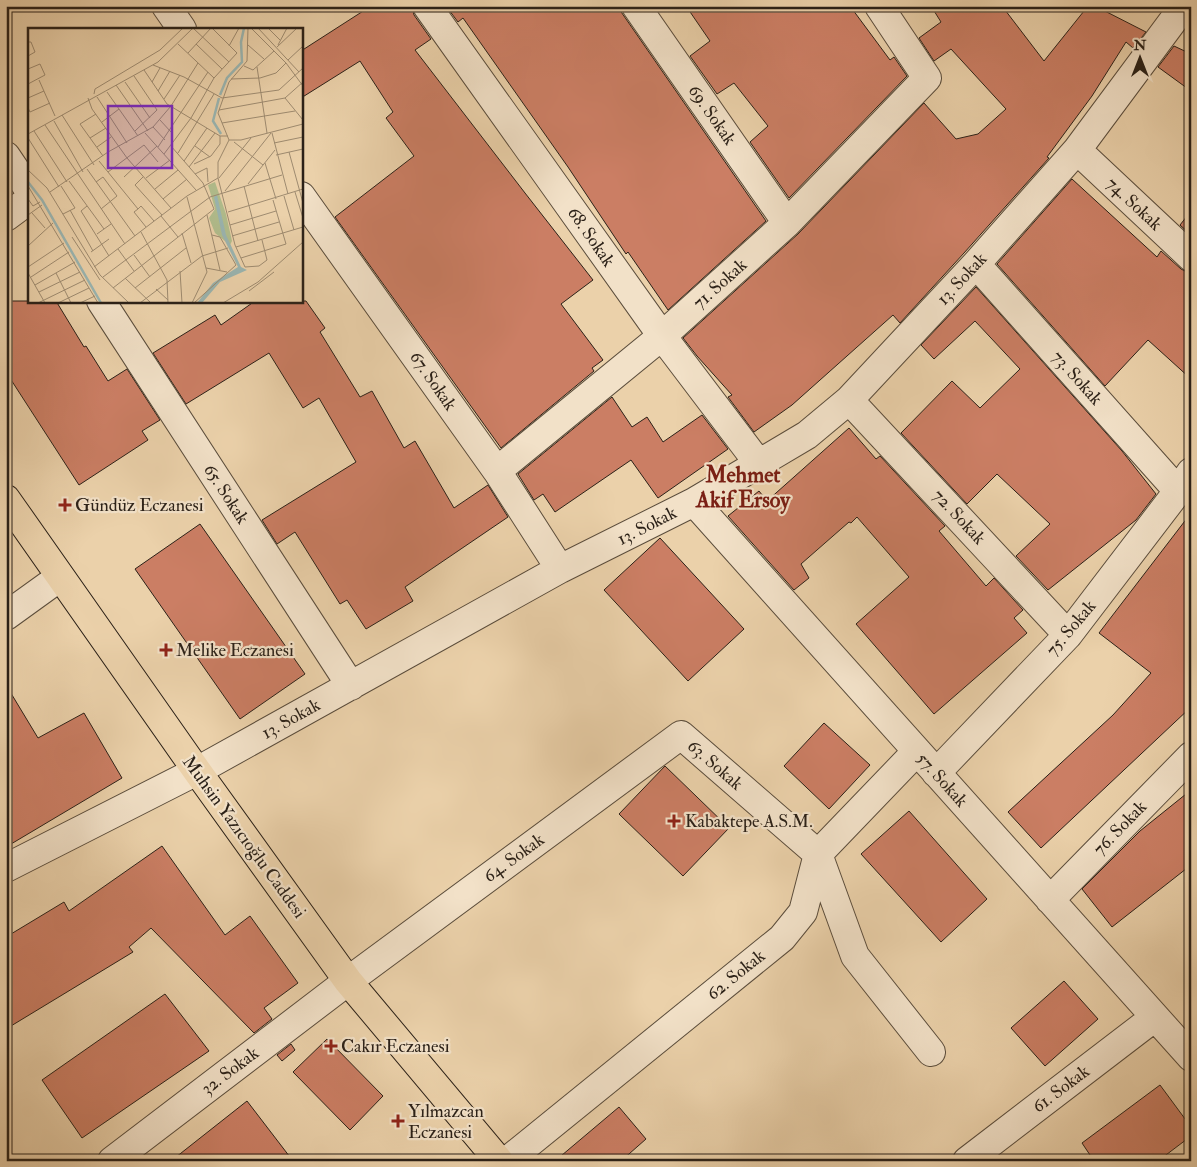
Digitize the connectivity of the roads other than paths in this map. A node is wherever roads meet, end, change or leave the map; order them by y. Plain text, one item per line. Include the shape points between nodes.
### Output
1 (166, 6) edge
2 (427, 6) edge
3 (636, 6) edge
4 (879, 6) edge
5 (1184, 6) edge
6 (181, 28) edge
7 (1077, 150) junction
8 (6, 156) edge
9 (28, 189) edge
10 (302, 197) edge
11 (28, 201) edge
12 (6, 217) edge
13 (788, 223) junction
14 (1191, 257) edge
15 (976, 264) junction
16 (102, 302) edge
17 (662, 336) junction
18 (849, 400) junction
19 (759, 464) junction
20 (497, 471) junction
21 (1184, 482) edge
22 (6, 499) edge
23 (694, 502) junction
24 (560, 569) junction
25 (60, 576) junction
26 (6, 616) edge
27 (1068, 635) junction
28 (351, 686) junction
29 (680, 735) joint
30 (917, 751) junction
31 (1191, 756) edge
32 (196, 771) junction
33 (936, 773) junction
34 (818, 854) junction
35 (6, 868) edge
36 (1050, 900) junction
37 (348, 981) junction
38 (1155, 1018) junction
39 (931, 1052) dead end
40 (1191, 1057) edge
41 (112, 1161) edge
42 (499, 1161) edge
43 (507, 1161) edge
44 (967, 1161) edge

1 - 6 street
2 - 17 street, 68. Sokak
3 - 13 street, 69. Sokak
4 - 13 street, 71. Sokak via 927,78
5 - 7 street, 13. Sokak
7 - 14 street, 74. Sokak
7 - 15 street, 13. Sokak
8 - 9 street
10 - 20 street, 67. Sokak
11 - 12 street
13 - 17 street, 71. Sokak
15 - 18 street, 13. Sokak
15 - 21 street, 73. Sokak
16 - 28 street, 65. Sokak
17 - 19 street, 68. Sokak
17 - 20 street, 71. Sokak
18 - 19 street, 13. Sokak via 807,435
18 - 27 street, 72. Sokak
19 - 23 street, 13. Sokak
20 - 24 street, 67. Sokak
21 - 27 street, 75. Sokak
22 - 25 main road, Muhsin Yazıcıoğlu Caddesi
23 - 24 street, 13. Sokak
23 - 30 street, 57. Sokak
24 - 28 street, 13. Sokak
25 - 26 street
25 - 32 main road, Muhsin Yazıcıoğlu Caddesi
27 - 33 street, 75. Sokak
28 - 32 street, 13. Sokak
29 - 34 street, 63. Sokak
29 - 37 street, 64. Sokak
30 - 33 street, 57. Sokak
30 - 34 street, 62. Sokak
31 - 36 street, 76. Sokak
32 - 35 street, 13. Sokak
32 - 37 main road, Muhsin Yazıcıoğlu Caddesi
33 - 36 street, 57. Sokak
34 - 39 street via 855,956
34 - 43 street, 62. Sokak via 803,912 782,938
36 - 38 street, 57. Sokak
37 - 41 street, 32. Sokak
37 - 42 main road, Muhsin Yazıcıoğlu Caddesi
38 - 40 street, 57. Sokak
38 - 44 street, 61. Sokak

